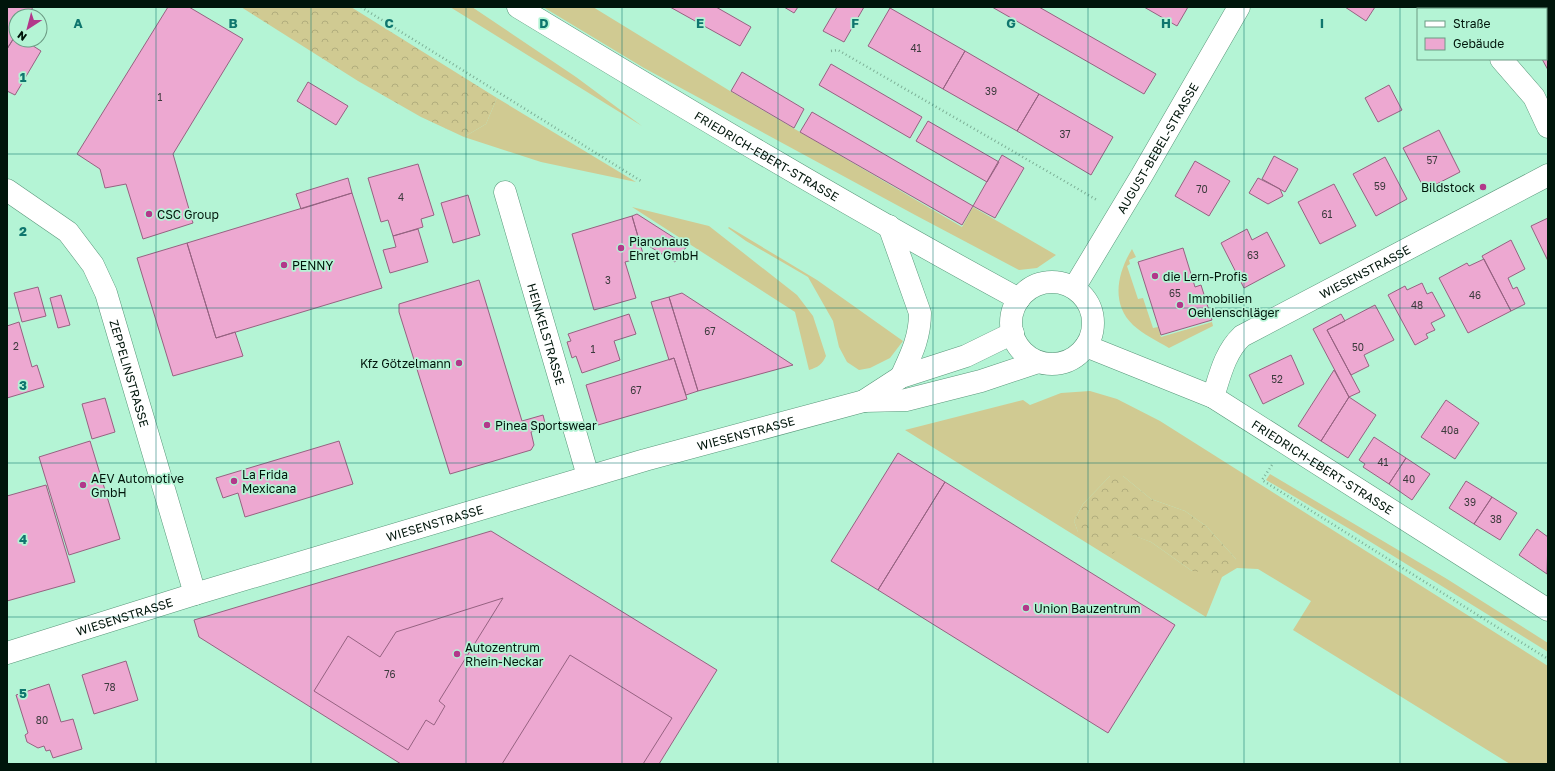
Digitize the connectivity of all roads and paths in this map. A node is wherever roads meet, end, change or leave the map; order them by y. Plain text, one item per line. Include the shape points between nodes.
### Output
1 (360, 7) edge
2 (518, 7) edge
3 (1240, 7) edge
4 (831, 51) dead end
5 (1502, 60) edge
6 (1548, 127) edge
7 (1548, 175) edge
8 (641, 181) dead end
9 (7, 190) edge
10 (505, 192) dead end
11 (1120, 213) junction
12 (889, 226) junction
13 (1074, 288) junction
14 (1019, 299) junction
15 (1012, 333) junction
16 (1086, 346) junction
17 (1038, 362) junction
18 (901, 377) junction
19 (1213, 397) junction
20 (864, 401) junction
21 (1285, 444) junction
22 (588, 476) junction
23 (195, 594) junction
24 (1548, 610) edge
25 (7, 653) edge
26 (1548, 659) edge

1 - 8 path
2 - 12 street, FRIEDRICH-EBERT-STRASSE via 695,114
3 - 11 street, AUGUST-BEBEL-STRASSE
4 - 11 path via 838,50
5 - 6 street via 1534,97
7 - 19 street, WIESENSTRASSE via 1242,336 1234,343 1223,366
9 - 23 street, ZEPPELINSTRASSE via 68,232 93,265 106,293
10 - 22 street, HEINKELSTRASSE
11 - 13 street, AUGUST-BEBEL-STRASSE
12 - 14 street, FRIEDRICH-EBERT-STRASSE
12 - 18 street via 920,313 917,342
13 - 14 street via 1065,284 1044,282 1026,291
13 - 16 street via 1091,308 1094,321 1092,334
14 - 15 street via 1011,320
15 - 17 street via 1021,350
15 - 18 street, WIESENSTRASSE via 966,356
16 - 17 street via 1077,356 1065,362
16 - 19 street, FRIEDRICH-EBERT-STRASSE
17 - 20 street, WIESENSTRASSE via 981,381 906,400
18 - 20 street, WIESENSTRASSE
19 - 21 street, FRIEDRICH-EBERT-STRASSE
20 - 22 street, WIESENSTRASSE
21 - 24 street, FRIEDRICH-EBERT-STRASSE
21 - 26 path via 1262,480
22 - 23 street, WIESENSTRASSE
23 - 25 street, WIESENSTRASSE

